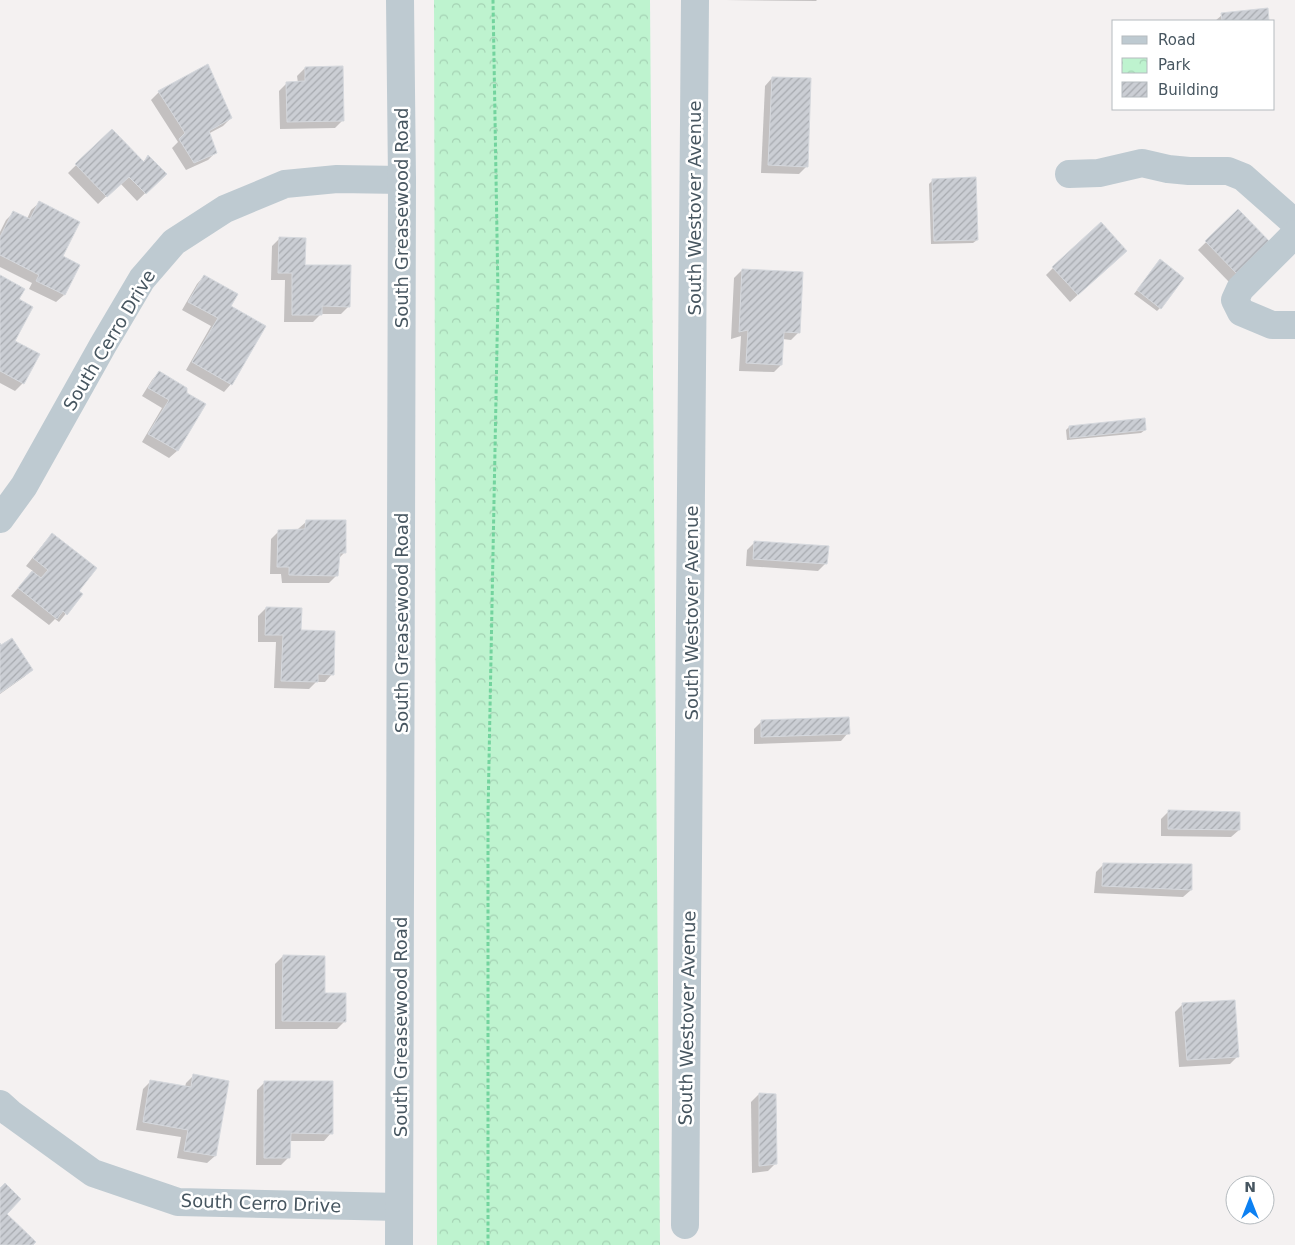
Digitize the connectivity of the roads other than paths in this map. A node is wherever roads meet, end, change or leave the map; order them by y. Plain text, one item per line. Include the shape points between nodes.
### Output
1 (400, 0) edge
2 (695, 0) edge
3 (1069, 174) dead end
4 (402, 180) junction
5 (1295, 223) edge
6 (1295, 234) edge
7 (1295, 325) edge
8 (0, 519) edge
9 (0, 1104) edge
10 (399, 1207) junction
11 (685, 1225) dead end
12 (399, 1245) edge

1 - 4 street, South Greasewood Road
2 - 11 street, South Westover Avenue
3 - 5 street via 1142,163 1188,171 1228,171 1243,177
4 - 8 street, South Cerro Drive via 337,179 285,184 225,209 174,242 142,279 24,486
4 - 10 street, South Greasewood Road
6 - 7 street via 1240,289 1235,300 1242,312 1272,325
9 - 10 street, South Cerro Drive via 93,1173 178,1202
10 - 12 street, South Greasewood Road

